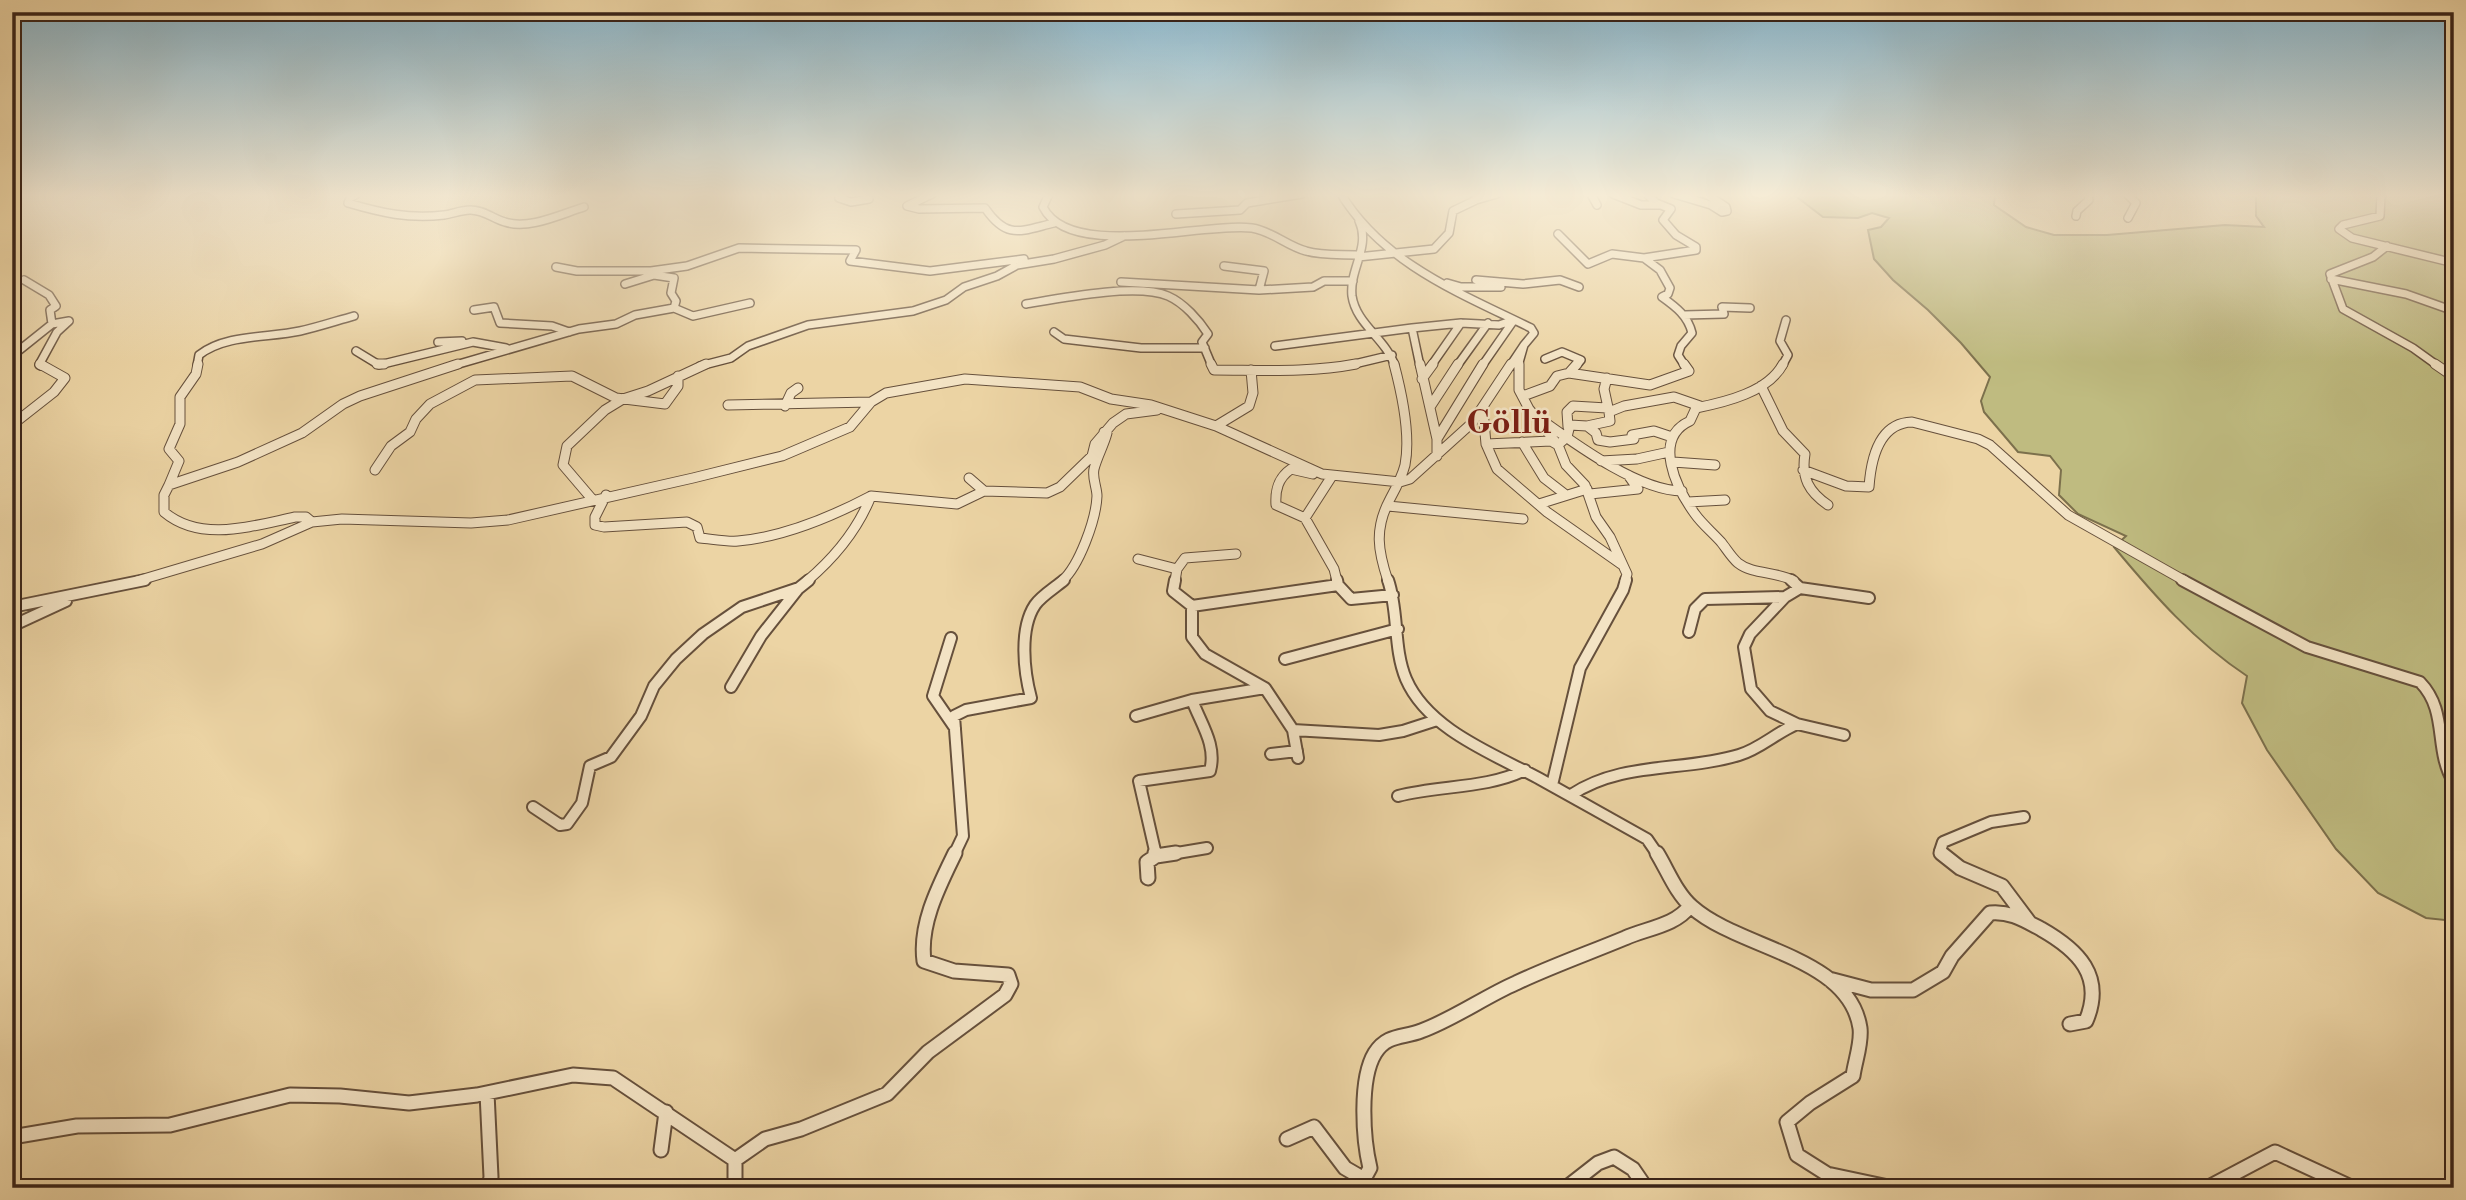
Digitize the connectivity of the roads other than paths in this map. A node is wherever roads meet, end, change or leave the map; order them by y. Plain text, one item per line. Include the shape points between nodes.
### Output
1 (731, 250) edge
2 (856, 250) edge
3 (1087, 250) edge
4 (1302, 250) edge
5 (1360, 250) edge
6 (1391, 250) edge
7 (1422, 250) edge
8 (1574, 250) edge
9 (1696, 250) edge
10 (2382, 250) edge
11 (2403, 250) edge
12 (1397, 254) junction
13 (1359, 256) junction
14 (1644, 258) junction
15 (1054, 259) junction
16 (2454, 263) edge
17 (1224, 266) dead end
18 (556, 267) dead end
19 (652, 273) junction
20 (1424, 274) junction
21 (2331, 279) junction
22 (24, 280) dead end
23 (1353, 281) junction
24 (1121, 282) dead end
25 (625, 284) dead end
26 (1579, 287) dead end
27 (1259, 290) junction
28 (750, 303) dead end
29 (1026, 304) dead end
30 (674, 308) junction
31 (1751, 308) dead end
32 (474, 310) dead end
33 (2454, 311) edge
34 (1684, 315) junction
35 (354, 316) dead end
36 (1514, 320) junction
37 (1786, 320) dead end
38 (1461, 323) junction
39 (1488, 323) junction
40 (52, 324) junction
41 (1412, 328) junction
42 (1372, 331) junction
43 (569, 332) junction
44 (1054, 332) dead end
45 (438, 342) dead end
46 (473, 342) junction
47 (1524, 345) junction
48 (1275, 346) dead end
49 (506, 348) junction
50 (1205, 348) junction
51 (356, 351) dead end
52 (1392, 355) junction
53 (12, 356) edge
54 (1545, 359) dead end
55 (1251, 370) junction
56 (1569, 373) junction
57 (678, 376) junction
58 (1607, 377) junction
59 (2454, 377) edge
60 (1422, 379) junction
61 (1761, 386) junction
62 (798, 388) dead end
63 (1523, 396) junction
64 (1583, 397) dead end
65 (623, 399) junction
66 (871, 402) junction
67 (728, 405) dead end
68 (785, 406) junction
69 (1573, 406) junction
70 (1700, 406) junction
71 (1430, 407) junction
72 (1161, 409) junction
73 (1483, 409) junction
74 (1529, 409) junction
75 (1608, 410) junction
76 (12, 425) edge
77 (1216, 426) junction
78 (1587, 426) junction
79 (1568, 427) junction
80 (1104, 432) junction
81 (1670, 436) junction
82 (1567, 438) junction
83 (1437, 439) junction
84 (1598, 440) junction
85 (1522, 442) junction
86 (1486, 444) junction
87 (1558, 445) junction
88 (1669, 452) junction
89 (1437, 456) junction
90 (1600, 461) junction
91 (1673, 462) junction
92 (1715, 465) dead end
93 (375, 470) dead end
94 (1803, 470) junction
95 (1318, 472) junction
96 (1628, 475) junction
97 (1332, 476) junction
98 (970, 478) dead end
99 (1400, 482) junction
100 (169, 485) junction
101 (984, 491) junction
102 (1589, 491) junction
103 (1682, 491) junction
104 (606, 495) junction
105 (1566, 495) junction
106 (871, 496) junction
107 (592, 499) junction
108 (1726, 499) dead end
109 (1688, 502) junction
110 (1539, 504) junction
111 (1828, 505) dead end
112 (1388, 506) junction
113 (1305, 518) junction
114 (1523, 519) dead end
115 (312, 523) junction
116 (1236, 554) dead end
117 (1138, 559) dead end
118 (1621, 564) junction
119 (1177, 569) junction
120 (1338, 584) junction
121 (799, 588) junction
122 (1800, 588) junction
123 (79, 594) junction
124 (1393, 595) junction
125 (1784, 597) junction
126 (1869, 598) dead end
127 (1192, 606) junction
128 (12, 607) edge
129 (12, 626) edge
130 (1398, 629) junction
131 (1689, 632) dead end
132 (951, 638) dead end
133 (1285, 659) dead end
134 (731, 687) dead end
135 (1265, 688) junction
136 (1192, 700) junction
137 (1136, 716) dead end
138 (1437, 720) junction
139 (1797, 724) junction
140 (954, 728) junction
141 (1293, 730) junction
142 (1844, 735) dead end
143 (1271, 754) dead end
144 (1524, 770) junction
145 (2454, 783) edge
146 (1552, 785) junction
147 (1571, 795) junction
148 (1398, 796) dead end
149 (533, 807) dead end
150 (2024, 817) dead end
151 (1207, 848) dead end
152 (1156, 856) junction
153 (1148, 878) dead end
154 (1690, 906) junction
155 (2031, 925) junction
156 (1828, 979) junction
157 (2070, 1024) dead end
158 (487, 1093) junction
159 (666, 1112) junction
160 (12, 1137) edge
161 (1287, 1139) dead end
162 (661, 1150) dead end
163 (735, 1160) junction
164 (489, 1188) edge
165 (735, 1188) edge
166 (1566, 1188) edge
167 (1646, 1188) edge
168 (1893, 1188) edge
169 (2207, 1188) edge
170 (2353, 1188) edge

1 - 19 street
2 - 15 street via 850,261 930,271
3 - 15 street
4 - 13 street
5 - 13 street
6 - 12 street
7 - 12 street
8 - 14 street via 1588,264 1612,254
9 - 14 street
10 - 21 street via 2336,270
11 - 16 street
12 - 13 street
12 - 20 street
13 - 23 street
14 - 34 street via 1665,274 1670,288 1662,297
15 - 57 street via 1017,265 913,311 794,329
17 - 27 street via 1265,271
18 - 19 street
19 - 25 street
19 - 30 street via 674,278
20 - 26 street via 1461,287 1501,287 1477,279 1523,284 1560,280
20 - 36 street
21 - 33 street via 2406,294
21 - 59 street via 2343,309
22 - 40 street via 57,306 50,310
23 - 27 street
23 - 42 street via 1353,302
24 - 27 street
28 - 30 street via 693,316
29 - 50 street via 1072,295 1165,295 1205,327
30 - 43 street
31 - 34 street via 1722,307 1724,314
32 - 43 street via 494,307 500,324 552,326
34 - 58 street via 1692,333 1678,355 1689,371 1650,384
35 - 100 street via 299,331 222,343 203,351 196,374 180,397 180,424 169,449 180,461
36 - 39 street
36 - 47 street via 1534,332
36 - 83 street
37 - 61 street via 1780,341 1788,355 1777,376
38 - 39 street
38 - 41 street
38 - 60 street
39 - 71 street
40 - 53 street
40 - 76 street via 69,321 57,332 39,365 65,378 49,398 20,414
41 - 42 street
41 - 60 street
42 - 48 street
42 - 52 street
43 - 49 street
44 - 50 street via 1064,339 1141,348
45 - 46 street
46 - 49 street
46 - 51 street via 379,365
47 - 63 street via 1517,371
47 - 73 street
49 - 100 street via 360,396 302,433 228,466
50 - 55 street via 1214,370
52 - 55 street via 1314,370
52 - 99 street via 1407,459
54 - 56 street via 1562,352 1581,360
55 - 77 street via 1253,403
56 - 58 street
56 - 63 street
57 - 65 street
57 - 65 street via 678,387 665,404
58 - 75 street
60 - 71 street
61 - 70 street via 1723,404
61 - 94 street via 1783,431 1805,454
62 - 68 street
63 - 74 street
64 - 69 street
65 - 93 street via 572,376 475,380 430,404
65 - 107 street via 567,446 563,465
66 - 68 street
66 - 72 street via 886,393 976,379 1080,387
66 - 104 street via 850,427 782,456
67 - 68 street
69 - 75 street
69 - 79 street via 1567,412
70 - 75 street via 1674,397
70 - 81 street via 1690,421 1679,424
71 - 83 street
72 - 77 street
72 - 80 street via 1126,414
73 - 86 street
73 - 89 street
74 - 82 street
74 - 87 street
75 - 78 street via 1610,421
77 - 95 street
78 - 79 street
78 - 84 street
79 - 82 street
80 - 101 street via 1092,456 1060,487 1036,495
80 - 140 street via 1093,471 1097,496 1090,534 1073,572 1035,605 1032,614 1024,671 1031,698 955,713
81 - 84 street via 1654,431 1632,435 1634,439 1626,441
81 - 88 street
82 - 84 street
82 - 87 street
82 - 90 street
83 - 89 street
85 - 86 street
85 - 87 street
85 - 105 street via 1544,478
86 - 110 street via 1497,469
87 - 102 street via 1566,465
88 - 90 street
88 - 91 street
89 - 99 street
90 - 96 street
91 - 92 street
91 - 103 street
94 - 111 street via 1808,491
94 - 145 street via 1846,486 1869,487 1871,464 1888,428 1901,423 1978,439 2013,463 2056,507 2247,618 2307,647 2420,682 2440,712 2443,759
95 - 97 street
95 - 113 street via 1291,469 1274,492 1276,505
96 - 102 street via 1638,489
96 - 103 street via 1663,491
97 - 99 street
97 - 113 street
98 - 101 street
99 - 112 street
100 - 115 street via 164,512 170,520 205,531 295,517 306,517
101 - 106 street via 957,504
102 - 105 street
102 - 118 street via 1596,517
103 - 109 street
104 - 106 street via 596,525 687,522 700,530 700,538 736,541 827,519
104 - 107 street
105 - 110 street via 1560,501
106 - 121 street via 847,540
107 - 115 street via 508,520 342,519
108 - 109 street
109 - 122 street via 1740,565 1785,576
110 - 118 street
112 - 114 street
112 - 124 street via 1378,528 1379,546
113 - 120 street
115 - 123 street via 262,544 148,579
116 - 119 street via 1185,558
117 - 119 street
118 - 146 street via 1627,574 1623,590 1580,668
119 - 127 street via 1173,591
120 - 124 street via 1350,599
120 - 127 street
121 - 134 street via 761,636
121 - 149 street via 741,607 676,659 611,757 590,766 582,803 567,824 561,825
122 - 125 street
122 - 126 street
123 - 128 street
123 - 129 street
124 - 130 street
125 - 131 street via 1705,599 1695,609
125 - 139 street via 1749,634 1744,647 1751,689 1759,701
127 - 135 street via 1192,637 1205,654
130 - 133 street
130 - 138 street via 1401,664 1409,686
132 - 140 street via 933,696
135 - 136 street
135 - 141 street
136 - 137 street
136 - 152 street via 1213,762 1210,771 1139,781
138 - 141 street via 1379,735
138 - 144 street
139 - 142 street
139 - 147 street via 1742,754 1604,778
140 - 163 street via 963,835 928,919 924,961 957,971 1008,975 1011,984 1005,995 928,1052 887,1094 765,1139
141 - 143 street via 1298,755
144 - 146 street
144 - 148 street via 1493,782
146 - 147 street
147 - 154 street via 1647,839
150 - 155 street via 1991,822 1943,842 1940,851 1952,864 2005,888
151 - 152 street
152 - 153 street via 1147,863
154 - 156 street via 1729,933 1804,962
154 - 161 street via 1681,918 1514,983 1420,1032 1389,1038 1371,1061 1366,1088 1364,1143 1370,1167 1364,1179 1345,1168 1314,1127
155 - 156 street via 2006,912 1990,914 1943,972 1913,990 1871,990
155 - 157 street via 2067,944 2080,956 2088,975 2092,1010 2086,1021
156 - 168 street via 1854,1005 1860,1030 1853,1076 1787,1122 1797,1155 1828,1174
158 - 159 street via 573,1075 613,1078
158 - 160 street via 409,1103 290,1095 170,1125 76,1126
158 - 164 street
159 - 162 street
159 - 163 street
163 - 165 street
166 - 167 street via 1598,1163 1614,1157 1627,1161
169 - 170 street via 2275,1152

